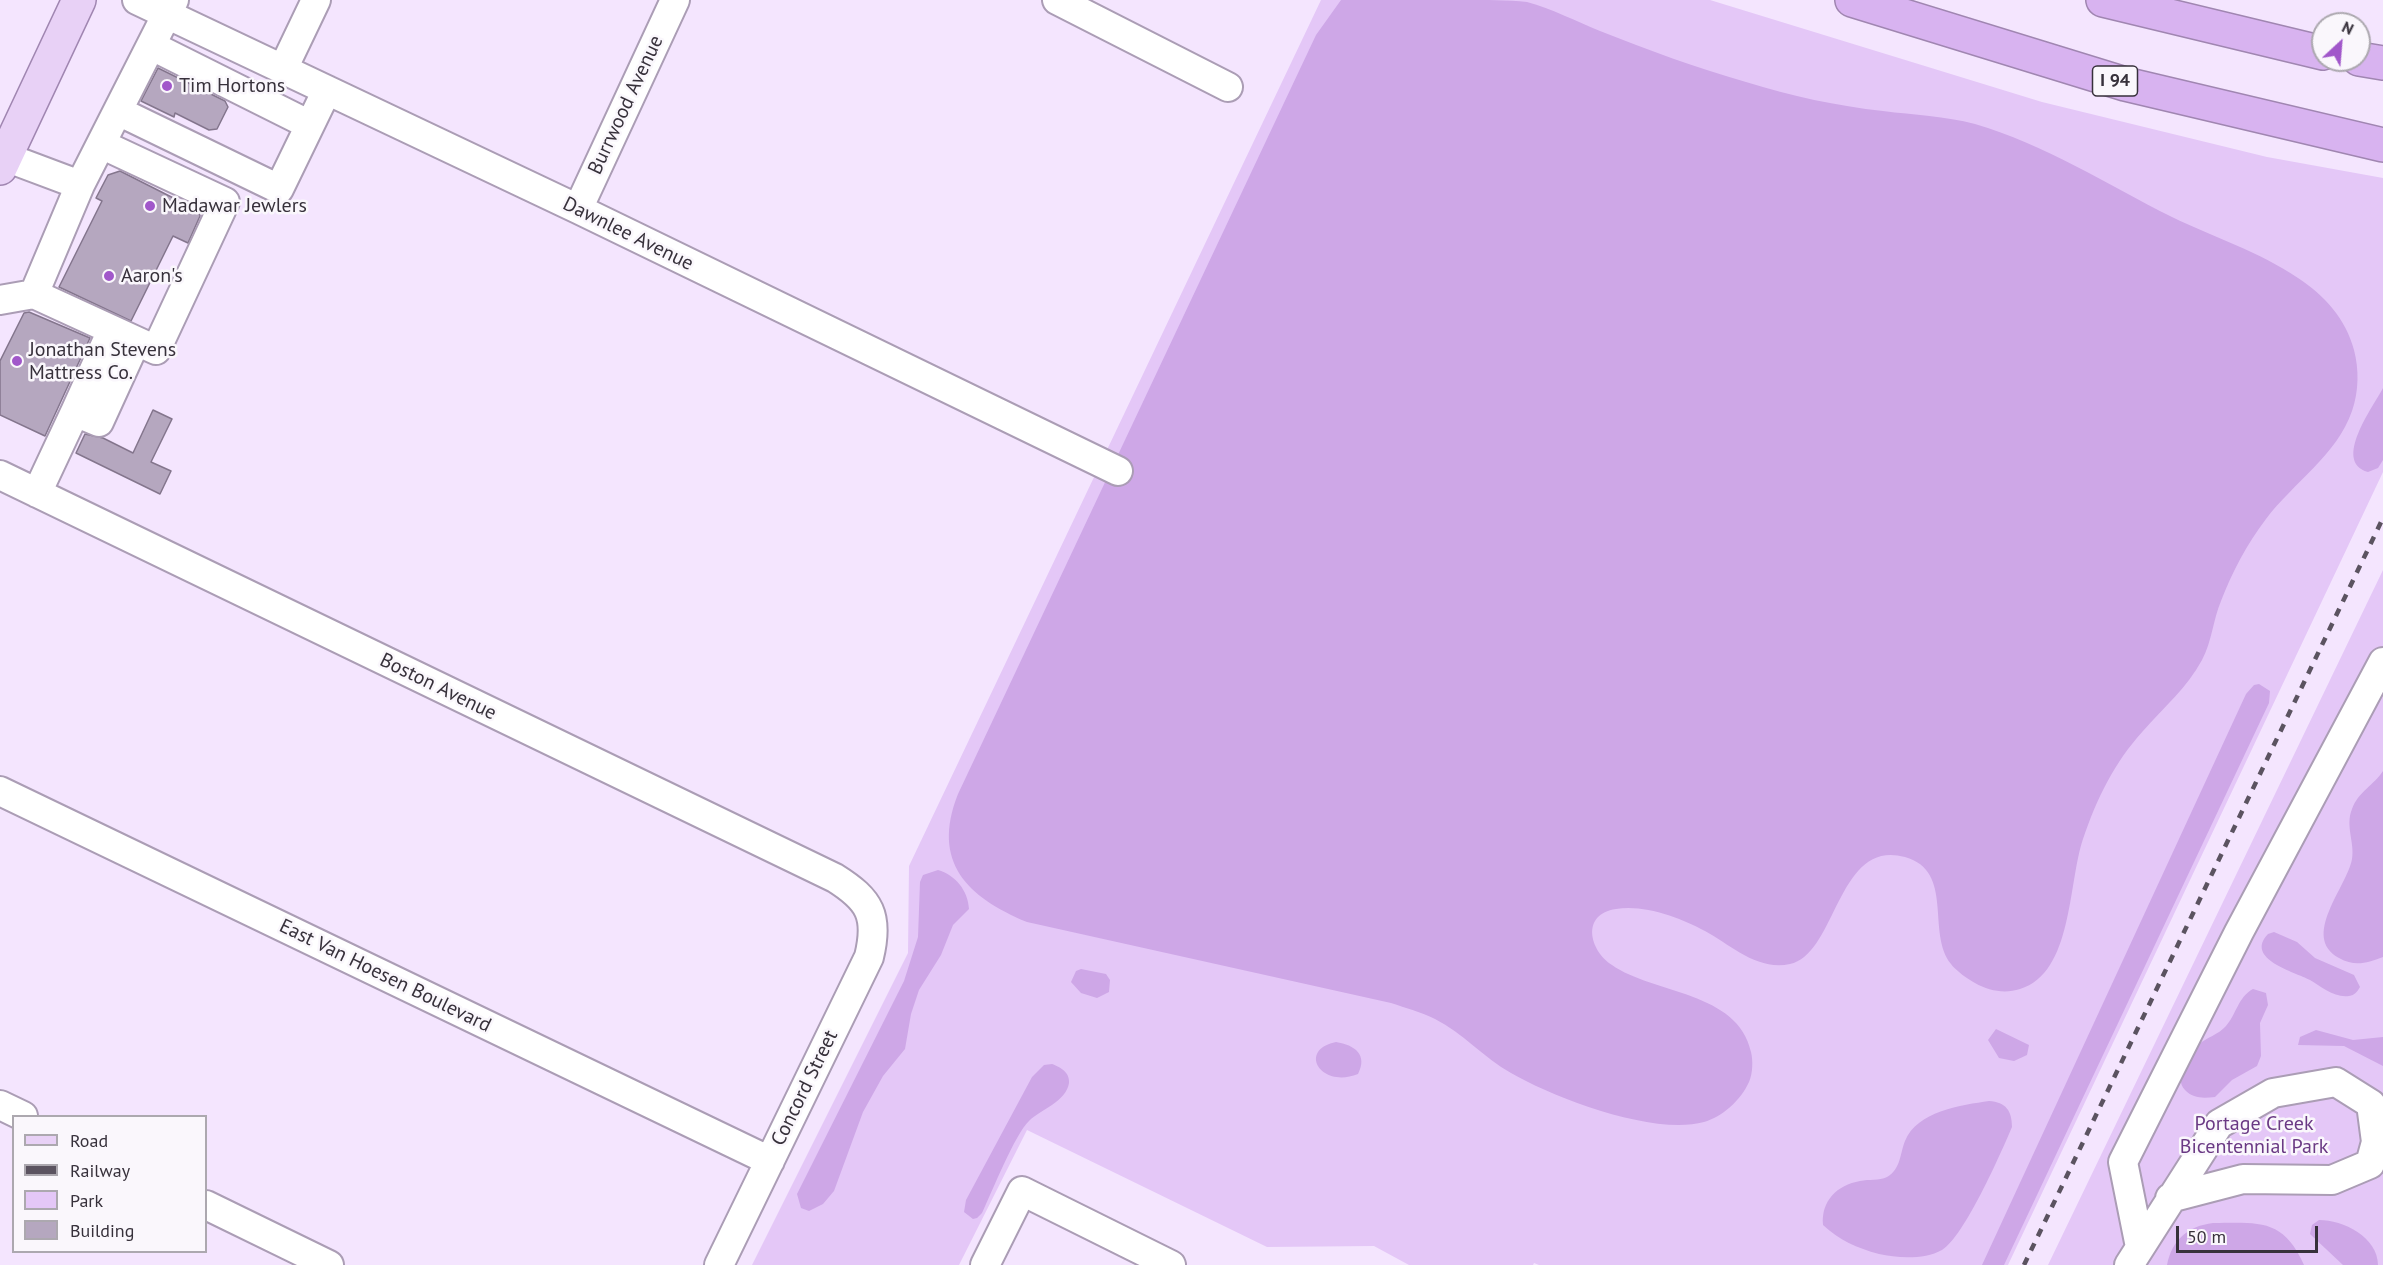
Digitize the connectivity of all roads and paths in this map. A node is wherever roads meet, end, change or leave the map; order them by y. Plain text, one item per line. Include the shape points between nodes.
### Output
1 (79, 0) edge
2 (136, 0) edge
3 (316, 0) edge
4 (675, 0) edge
5 (1057, 0) edge
6 (1852, 0) edge
7 (2103, 0) edge
8 (171, 7) edge
9 (152, 46) junction
10 (2311, 50) edge
11 (283, 69) junction
12 (1228, 87) dead end
13 (327, 90) junction
14 (118, 111) junction
15 (310, 125) junction
16 (101, 144) junction
17 (2383, 145) edge
18 (2, 160) edge
19 (80, 185) junction
20 (578, 209) junction
21 (34, 294) junction
22 (0, 300) edge
23 (124, 336) junction
24 (1118, 471) dead end
25 (0, 475) edge
26 (37, 493) junction
27 (2383, 662) edge
28 (0, 791) edge
29 (869, 908) joint
30 (0, 1105) edge
31 (21, 1115) edge
32 (770, 1161) junction
33 (2170, 1198) junction
34 (207, 1205) edge
35 (2134, 1256) edge
36 (328, 1265) edge
37 (719, 1265) edge
38 (985, 1265) edge
39 (1171, 1265) edge

1 - 18 main road
2 - 8 street, Dawnlee Avenue
3 - 11 street
4 - 20 street, Burrwood Avenue
5 - 12 street
6 - 17 highway, I 94 via 2125,84
7 - 10 highway
8 - 9 street
8 - 11 street, Dawnlee Avenue
9 - 14 street
9 - 15 street
11 - 13 street, Dawnlee Avenue
13 - 15 street
13 - 20 street, Dawnlee Avenue
14 - 15 street via 279,189
14 - 16 street
16 - 19 street
16 - 23 street via 225,202 156,350
18 - 19 street
19 - 21 street
20 - 24 street, Dawnlee Avenue
21 - 22 street
21 - 23 street
23 - 26 street via 75,412
25 - 26 street, Boston Avenue
26 - 29 street, Boston Avenue via 835,878 850,887
27 - 35 street via 2238,932 2123,1162
28 - 32 street, East Van Hoesen Boulevard
29 - 32 street, Concord Street via 874,934 868,957
30 - 31 street
32 - 37 street, Concord Street
33 - 33 street via 2243,1179 2332,1180 2370,1164 2376,1142 2371,1104 2336,1082 2273,1093 2219,1124
33 - 35 street
34 - 36 street
38 - 39 street via 1022,1191

